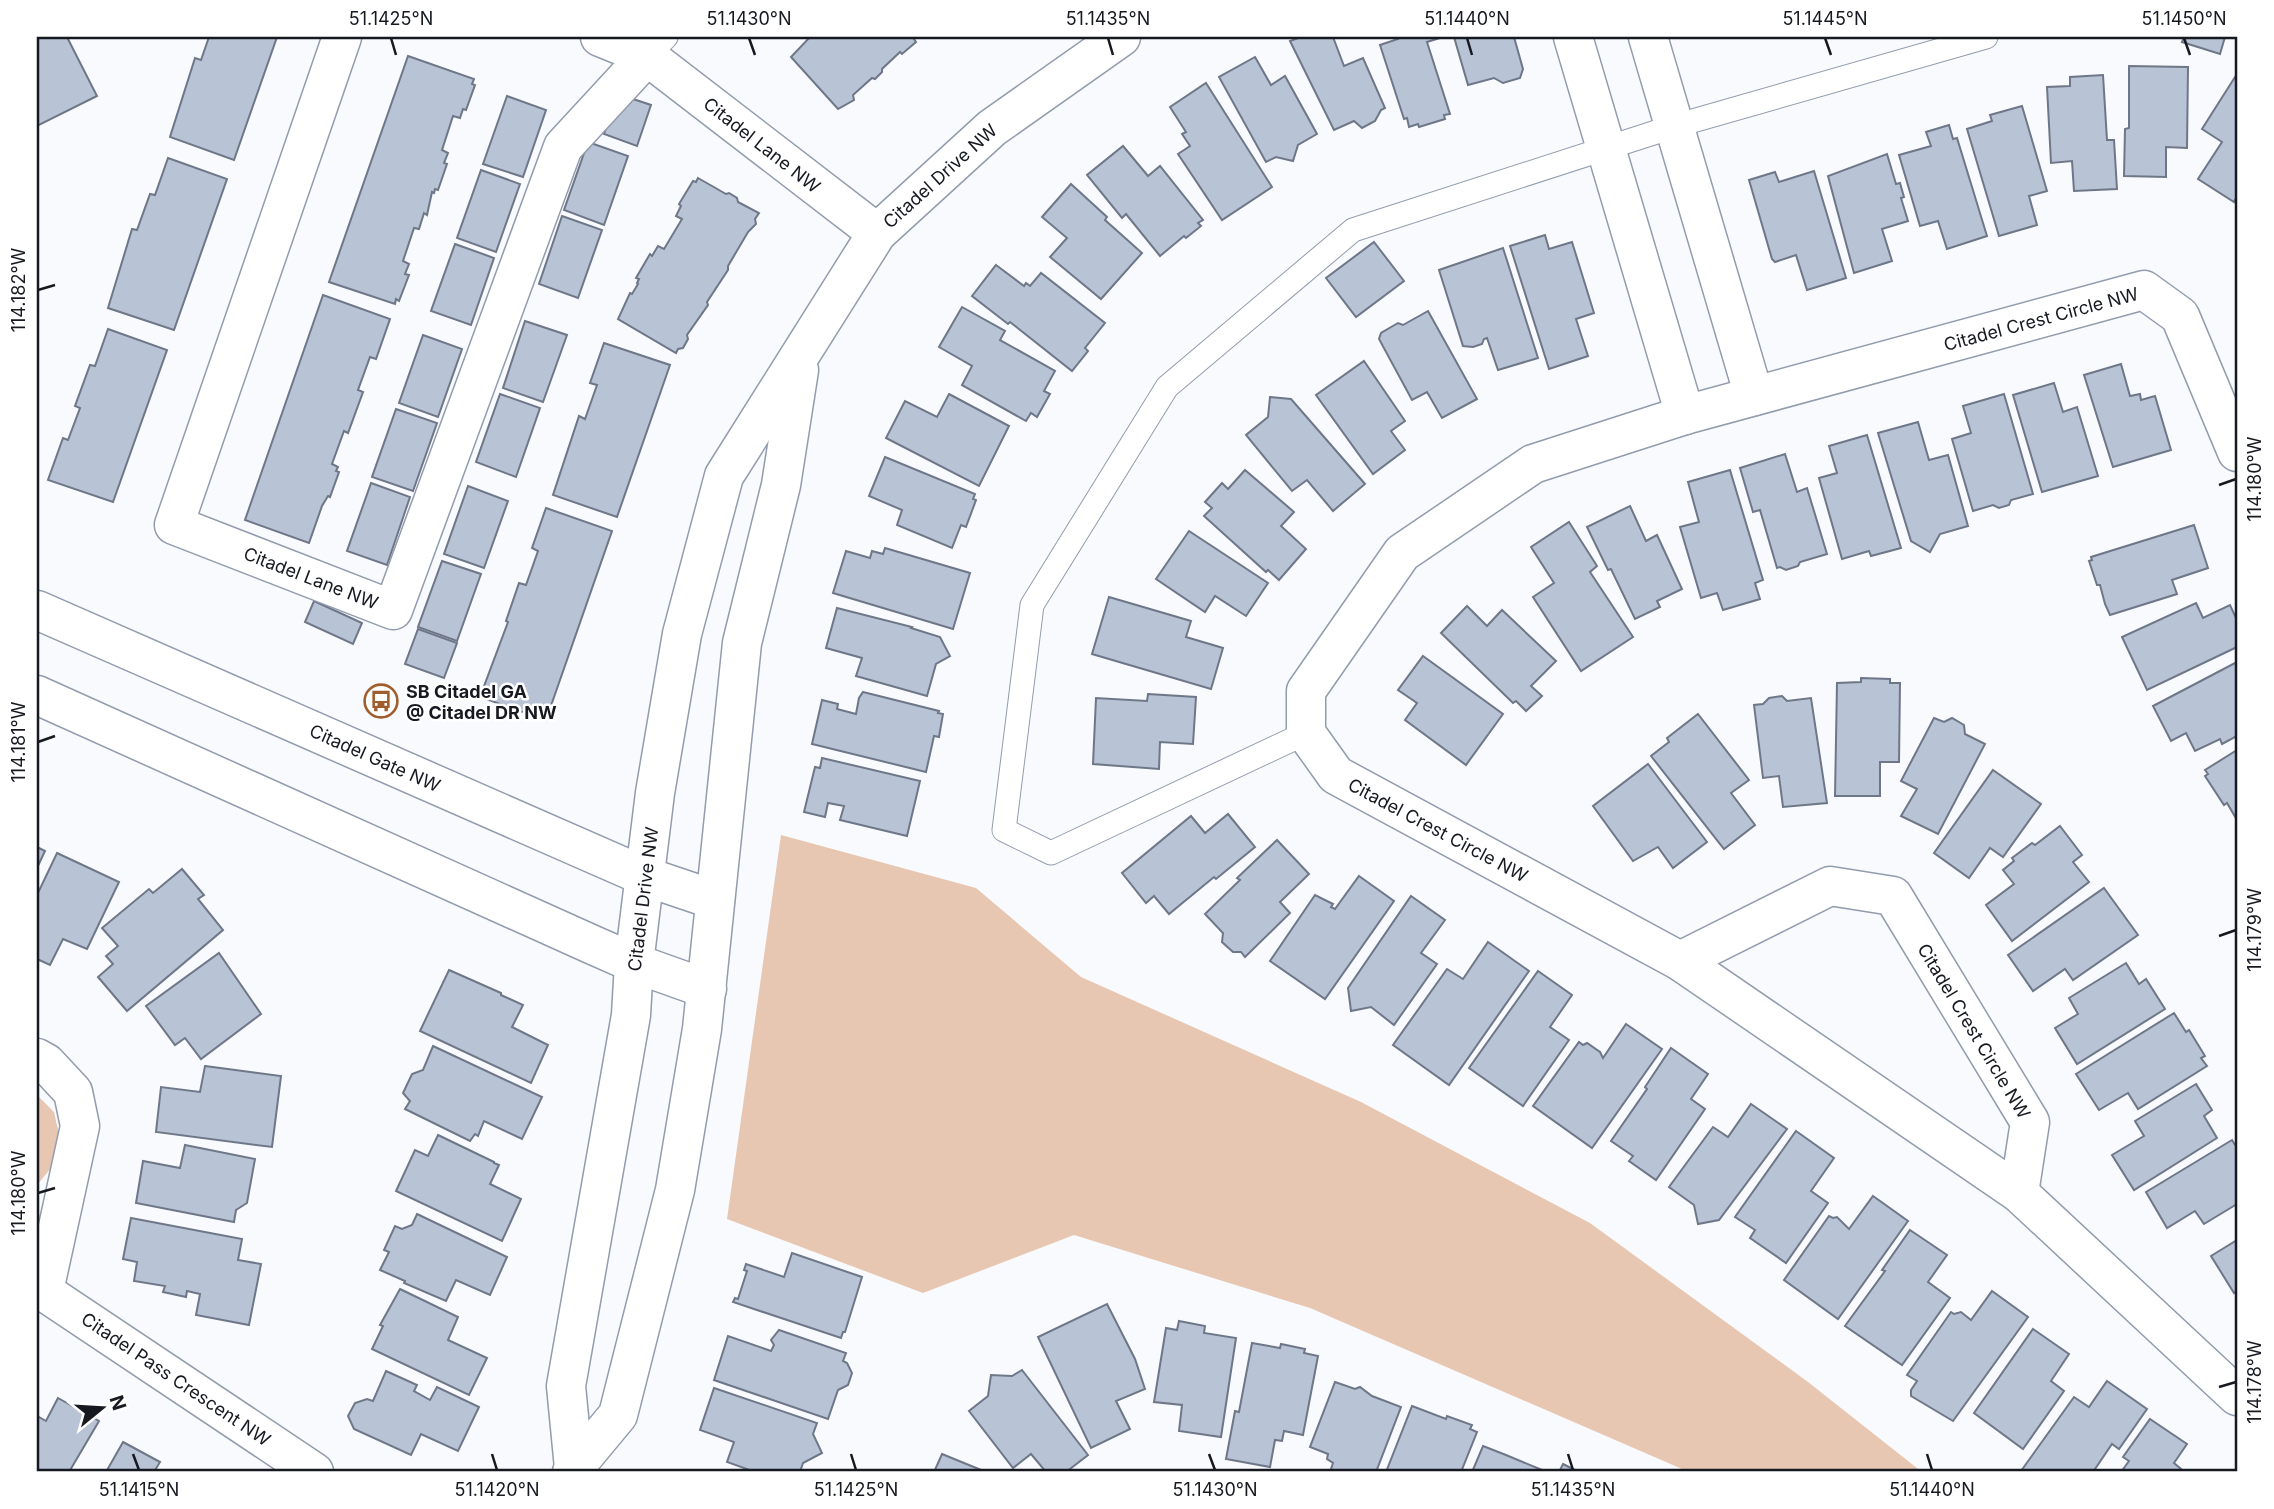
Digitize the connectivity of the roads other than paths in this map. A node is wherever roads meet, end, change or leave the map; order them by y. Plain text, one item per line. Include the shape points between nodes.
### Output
1 (342, 37) edge
2 (600, 37) edge
3 (1121, 37) edge
4 (1573, 37) edge
5 (1648, 37) edge
6 (1986, 37) edge
7 (657, 46) edge
8 (1675, 126) junction
9 (1607, 150) junction
10 (877, 233) junction
11 (801, 355) junction
12 (1754, 396) junction
13 (1685, 415) junction
14 (2237, 452) edge
15 (37, 610) edge
16 (37, 695) edge
17 (1306, 733) junction
18 (644, 876) junction
19 (715, 900) junction
20 (1680, 961) junction
21 (634, 963) junction
22 (706, 989) junction
23 (37, 1058) edge
24 (2019, 1193) junction
25 (40, 1289) edge
26 (2237, 1396) edge
27 (573, 1470) edge
28 (314, 1472) edge

1 - 7 street, Citadel Lane NW via 174,525 393,610 563,147
2 - 7 street, Citadel Lane NW
3 - 10 street, Citadel Drive NW via 992,128
4 - 9 street
5 - 8 street
6 - 8 lane
7 - 10 street, Citadel Lane NW
8 - 9 lane
8 - 12 street
9 - 13 street
9 - 17 lane via 1353,230 1167,387 1032,605 1004,830 1051,853
10 - 11 street, Citadel Drive NW
11 - 18 street, Citadel Drive NW via 724,476 682,634
11 - 19 street, Citadel Drive NW via 781,485 742,643
12 - 13 street, Citadel Crest Circle NW
12 - 14 street, Citadel Crest Circle NW via 2144,290 2180,316
13 - 17 street, Citadel Crest Circle NW via 1533,464 1402,553 1306,691
15 - 18 street, Citadel Gate NW
16 - 21 street
17 - 20 street, Citadel Crest Circle NW via 1336,775
18 - 19 street, Citadel Gate NW
18 - 21 street, Citadel Drive NW
19 - 22 street, Citadel Drive NW
20 - 24 street, Citadel Crest Circle NW
20 - 24 street, Citadel Crest Circle NW via 1830,886 1893,896 2030,1122
21 - 22 street
21 - 27 street, Citadel Drive NW via 631,1015 566,1386
22 - 27 street, Citadel Drive NW via 675,1190 618,1415
23 - 25 street via 73,1092 80,1126
24 - 26 street, Citadel Crest Circle NW
25 - 28 street, Citadel Pass Crescent NW

